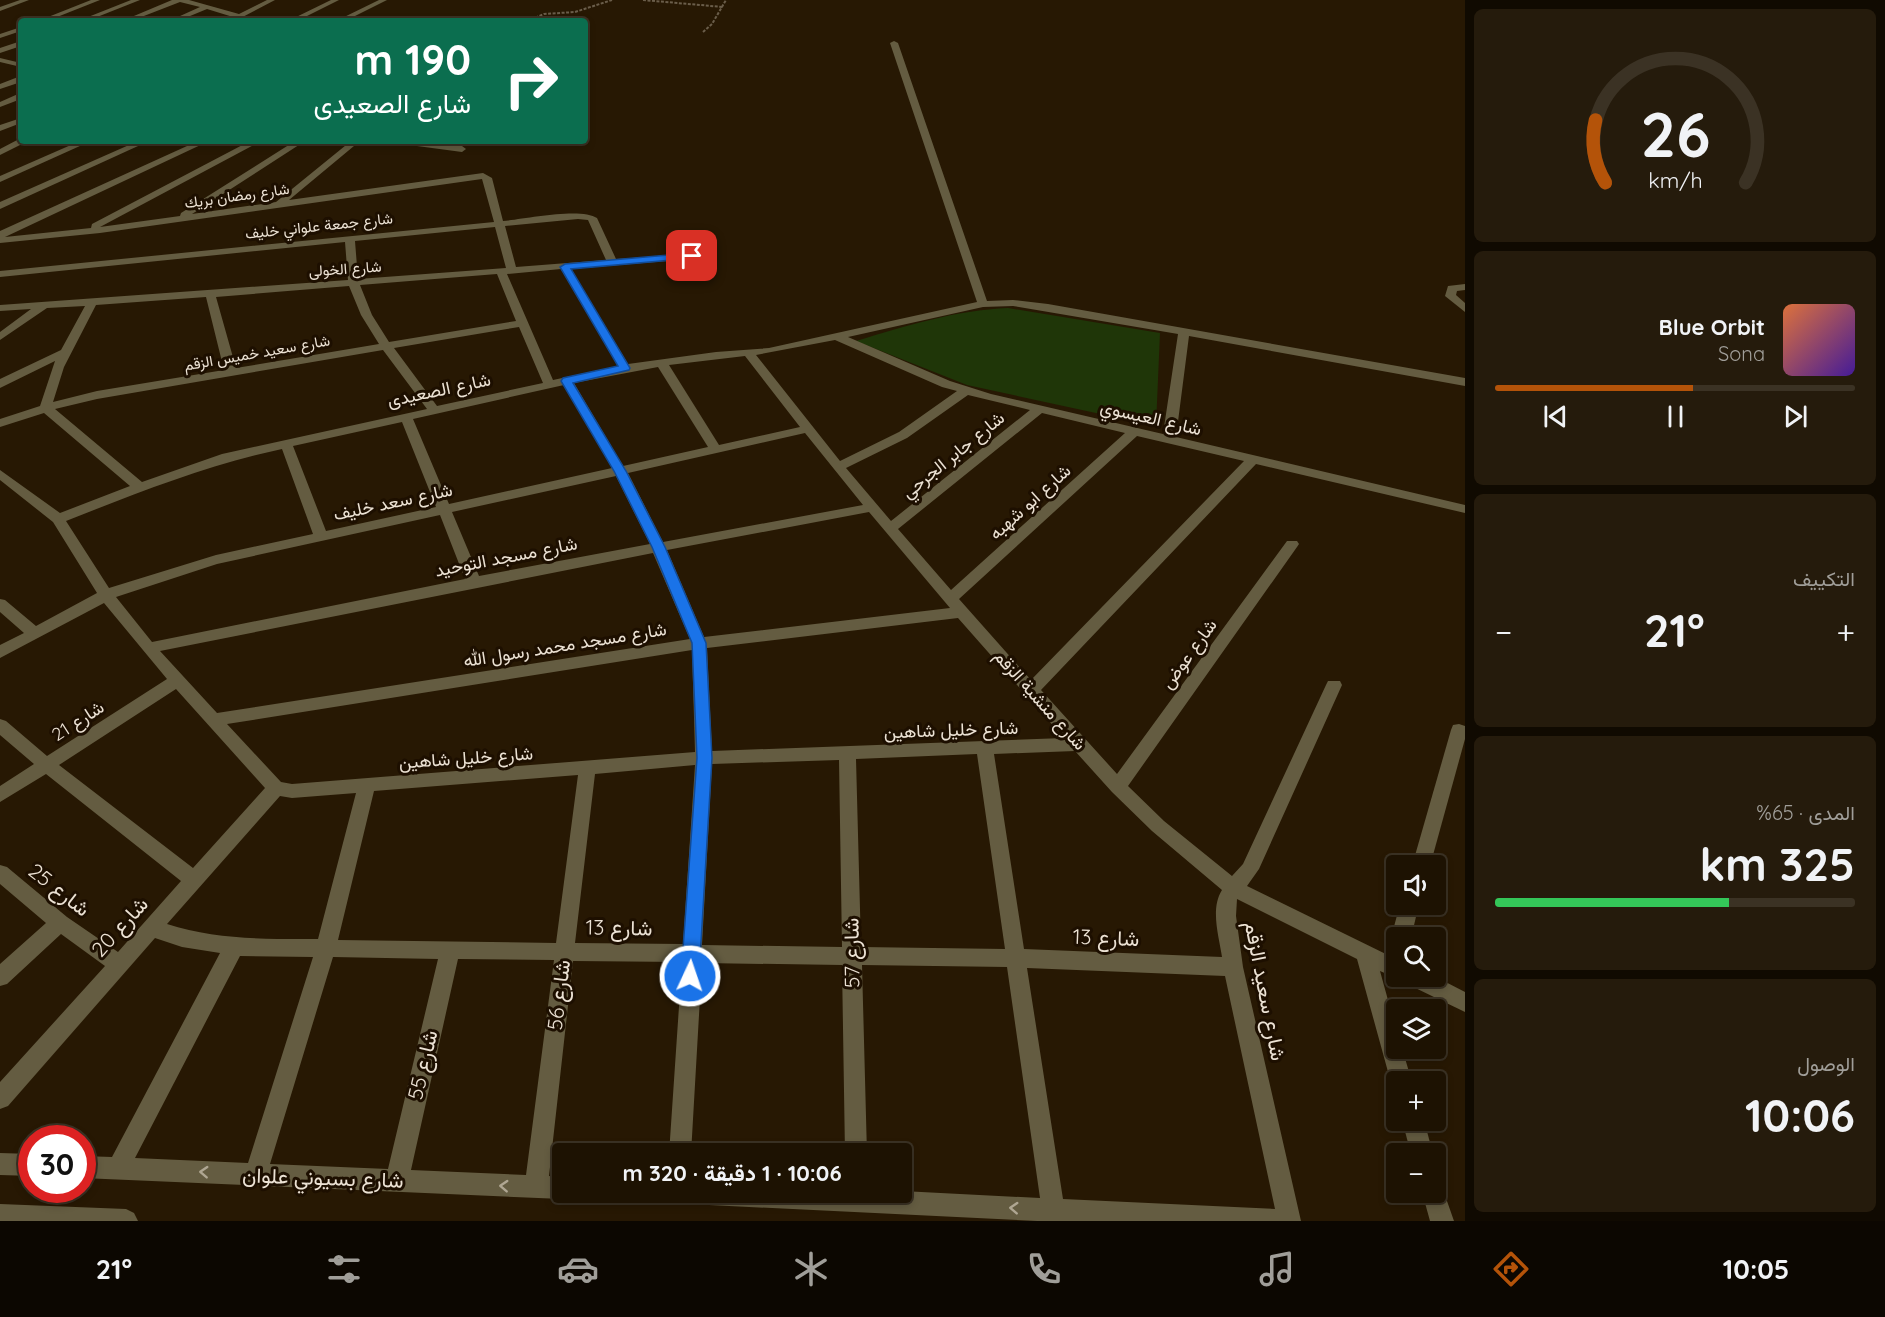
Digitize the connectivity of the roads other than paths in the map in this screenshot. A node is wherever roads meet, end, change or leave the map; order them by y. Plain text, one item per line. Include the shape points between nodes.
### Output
1 (26, 0) edge
2 (97, 0) edge
3 (137, 0) edge
4 (180, 0) edge
5 (213, 0) edge
6 (272, 0) edge
7 (336, 0) edge
8 (384, 0) edge
9 (203, 6) junction
10 (0, 9) edge
11 (239, 16) junction
12 (49, 18) edge
13 (89, 18) edge
14 (133, 18) edge
15 (178, 18) edge
16 (235, 18) edge
17 (297, 18) edge
18 (345, 18) edge
19 (18, 29) edge
20 (0, 36) edge
21 (894, 43) dead end
22 (18, 44) edge
23 (0, 51) edge
24 (0, 60) edge
25 (18, 64) edge
26 (18, 66) edge
27 (0, 77) edge
28 (18, 80) edge
29 (0, 87) edge
30 (18, 97) edge
31 (0, 105) edge
32 (18, 121) edge
33 (0, 128) edge
34 (18, 143) edge
35 (80, 144) edge
36 (138, 144) edge
37 (198, 144) edge
38 (251, 144) edge
39 (296, 144) edge
40 (352, 144) edge
41 (424, 144) edge
42 (462, 149) dead end
43 (0, 152) edge
44 (0, 178) edge
45 (0, 206) edge
46 (277, 206) junction
47 (179, 219) junction
48 (501, 223) junction
49 (84, 232) junction
50 (0, 235) edge
51 (350, 238) junction
52 (0, 240) edge
53 (692, 256) dead end
54 (613, 263) junction
55 (565, 267) junction
56 (507, 272) junction
57 (0, 274) edge
58 (353, 283) junction
59 (1465, 287) edge
60 (210, 294) junction
61 (92, 302) junction
62 (983, 304) junction
63 (44, 305) junction
64 (0, 308) edge
65 (1465, 309) edge
66 (522, 323) junction
67 (1184, 331) junction
68 (0, 337) edge
69 (838, 337) junction
70 (387, 345) junction
71 (65, 352) junction
72 (749, 354) junction
73 (661, 362) junction
74 (625, 368) junction
75 (231, 373) junction
76 (558, 382) junction
77 (1465, 382) edge
78 (0, 384) edge
79 (965, 391) junction
80 (46, 408) junction
81 (434, 410) junction
82 (1038, 410) junction
83 (406, 416) junction
84 (0, 423) edge
85 (808, 429) junction
86 (1134, 432) junction
87 (1169, 441) junction
88 (286, 443) junction
89 (716, 450) junction
90 (1252, 460) junction
91 (838, 466) junction
92 (620, 471) junction
93 (0, 474) edge
94 (139, 487) junction
95 (873, 507) junction
96 (1465, 509) edge
97 (445, 510) junction
98 (58, 519) junction
99 (891, 528) junction
100 (321, 537) junction
101 (1293, 544) dead end
102 (658, 547) junction
103 (474, 582) junction
104 (106, 596) junction
105 (950, 599) junction
106 (0, 604) edge
107 (961, 612) junction
108 (34, 633) junction
109 (699, 643) junction
110 (148, 648) junction
111 (0, 652) edge
112 (177, 680) junction
113 (1334, 685) dead end
114 (1030, 690) junction
115 (213, 720) junction
116 (0, 725) edge
117 (1459, 730) dead end
118 (1078, 744) junction
119 (985, 749) junction
120 (847, 753) junction
121 (704, 758) junction
122 (46, 765) junction
123 (587, 768) junction
124 (367, 785) junction
125 (1118, 787) junction
126 (276, 788) junction
127 (0, 795) edge
128 (1424, 855) edge
129 (0, 873) edge
130 (194, 880) junction
131 (1233, 888) junction
132 (60, 923) junction
133 (152, 928) junction
134 (234, 947) junction
135 (326, 948) junction
136 (450, 950) junction
137 (565, 951) junction
138 (691, 953) junction
139 (1365, 953) junction
140 (852, 956) junction
141 (1014, 958) junction
142 (1386, 961) edge
143 (119, 964) junction
144 (1233, 966) junction
145 (0, 977) edge
146 (1434, 987) edge
147 (1465, 1002) edge
148 (1398, 1071) edge
149 (0, 1098) edge
150 (681, 1143) edge
151 (856, 1143) edge
152 (0, 1164) edge
153 (18, 1165) edge
154 (96, 1167) edge
155 (118, 1168) junction
156 (255, 1175) junction
157 (397, 1181) junction
158 (536, 1187) junction
159 (552, 1188) edge
160 (912, 1201) edge
161 (1436, 1203) edge
162 (1053, 1210) junction
163 (0, 1216) edge
164 (126, 1221) edge
165 (1282, 1221) edge
166 (1289, 1221) edge
167 (1442, 1221) edge

1 - 10 street
2 - 12 street
3 - 13 street
4 - 9 street
4 - 14 street
5 - 9 street
6 - 11 street
7 - 17 street
8 - 18 street
9 - 11 street
9 - 15 street
11 - 16 street
19 - 20 street
21 - 62 street
22 - 23 street
24 - 25 street
26 - 27 street
28 - 29 street
30 - 31 street
32 - 33 street
34 - 43 street
35 - 44 street
36 - 45 street
37 - 50 street
38 - 49 street
39 - 47 street
40 - 46 street
41 - 42 street
46 - 47 street, شارع رمضان بريك
46 - 48 street, شارع رمضان بريك via 477,176 487,178
47 - 49 street, شارع رمضان بريك
48 - 51 street, شارع جمعة علواني خليف
48 - 54 street, شارع جمعة علواني خليف via 588,216
48 - 56 street
49 - 52 street, شارع رمضان بريك
51 - 57 street, شارع جمعة علواني خليف
51 - 58 street
53 - 54 street, شارع الخولى
54 - 55 street, شارع الخولى
55 - 56 street, شارع الخولى
55 - 74 street
56 - 58 street, شارع الخولى
56 - 66 street
58 - 60 street, شارع الخولى
58 - 70 street via 367,316
59 - 65 street via 1452,288 1450,296
60 - 61 street, شارع الخولى
60 - 75 street
61 - 63 street, شارع الخولى
61 - 71 street
62 - 67 street, شارع الصعيدى via 1048,307
62 - 69 street, شارع الصعيدى
63 - 64 street, شارع الخولى
63 - 68 street
66 - 70 street, شارع سعيد خميس الزقم
66 - 76 street
67 - 77 street, شارع الصعيدى
67 - 87 street
69 - 72 street, شارع الصعيدى
69 - 79 street, شارع العيسوي
70 - 75 street, شارع سعيد خميس الزقم
70 - 81 street
71 - 78 street
71 - 80 street
72 - 73 street, شارع الصعيدى
72 - 85 street, شارع منشية الزقم
73 - 74 street, شارع الصعيدى
73 - 89 street
74 - 76 street, شارع الصعيدى
75 - 80 street, شارع سعيد خميس الزقم via 97,395
76 - 81 street, شارع الصعيدى
76 - 92 street
79 - 82 street, شارع العيسوي
79 - 91 street via 903,435
80 - 84 street, شارع سعيد خميس الزقم
80 - 94 street
81 - 83 street, شارع الصعيدى
82 - 86 street, شارع العيسوي
82 - 99 street, شارع جابر الجرحي
83 - 88 street, شارع الصعيدى
83 - 97 street
85 - 89 street, شارع سعد خليف
85 - 91 street, شارع منشية الزقم
86 - 87 street, شارع العيسوي
86 - 105 street, شارع ابو شهبه
87 - 90 street, شارع العيسوي
88 - 94 street, شارع الصعيدى via 227,457
88 - 100 street
89 - 92 street, شارع سعد خليف
90 - 96 street, شارع العيسوي
90 - 114 street
91 - 95 street, شارع منشية الزقم
92 - 97 street, شارع سعد خليف
92 - 102 street
93 - 98 street
94 - 98 street, شارع الصعيدى
95 - 99 street, شارع منشية الزقم
95 - 102 street, شارع مسجد التوحيد
97 - 100 street, شارع سعد خليف
97 - 103 street
98 - 104 street
99 - 105 street, شارع منشية الزقم
100 - 104 street, شارع سعد خليف via 216,560
101 - 125 street, شارع عوض
102 - 103 street, شارع مسجد التوحيد
102 - 109 street
103 - 110 street, شارع مسجد التوحيد
104 - 108 street, شارع سعد خليف
104 - 110 street
105 - 107 street, شارع منشية الزقم
106 - 108 street
107 - 109 street, شارع مسجد محمد رسول الله
107 - 114 street, شارع منشية الزقم
108 - 111 street, شارع سعد خليف
109 - 115 street, شارع مسجد محمد رسول الله
109 - 121 street
110 - 112 street
112 - 115 street
112 - 122 street, شارع 21
113 - 131 street, شارع سعيد الزقم via 1250,869
114 - 118 street, شارع منشية الزقم
115 - 126 street
116 - 122 street
117 - 128 street
118 - 119 street, شارع خليل شاهين
118 - 125 street, شارع منشية الزقم
119 - 120 street, شارع خليل شاهين
119 - 141 street
120 - 121 street, شارع خليل شاهين
120 - 140 street, شارع 57
121 - 123 street, شارع خليل شاهين
121 - 138 street
122 - 127 street, شارع 21
122 - 130 street
123 - 124 street, شارع خليل شاهين
123 - 137 street, شارع 56
124 - 126 street, شارع خليل شاهين via 292,791
124 - 135 street
125 - 131 street, شارع منشية الزقم
126 - 130 street, شارع 20
129 - 132 street, شارع 25
130 - 133 street, شارع 20
131 - 139 street, شارع منشية الزقم
131 - 144 street, شارع سعيد الزقم via 1226,900 1226,916
132 - 143 street, شارع 25
132 - 145 street
133 - 134 street, شارع 13 via 199,942
133 - 143 street, شارع 20
134 - 135 street, شارع 13
134 - 155 street
135 - 136 street, شارع 13
135 - 156 street
136 - 137 street, شارع 13
136 - 157 street, شارع 55
137 - 138 street, شارع 13
137 - 158 street, شارع 56
138 - 140 street, شارع 13
138 - 150 street
139 - 142 street, شارع منشية الزقم
139 - 148 street
140 - 141 street, شارع 13
140 - 151 street, شارع 57
141 - 144 street, شارع 13
141 - 162 street
143 - 149 street, شارع 20
144 - 166 street, شارع سعيد الزقم
146 - 147 street
152 - 153 street
154 - 155 street, شارع بسيوني علوان
156 -> 155 street, شارع بسيوني علوان
156 - 157 street, شارع بسيوني علوان
158 -> 157 street, شارع بسيوني علوان
158 - 159 street, شارع بسيوني علوان
162 -> 160 street
161 - 167 street
162 - 165 street
163 - 164 street

